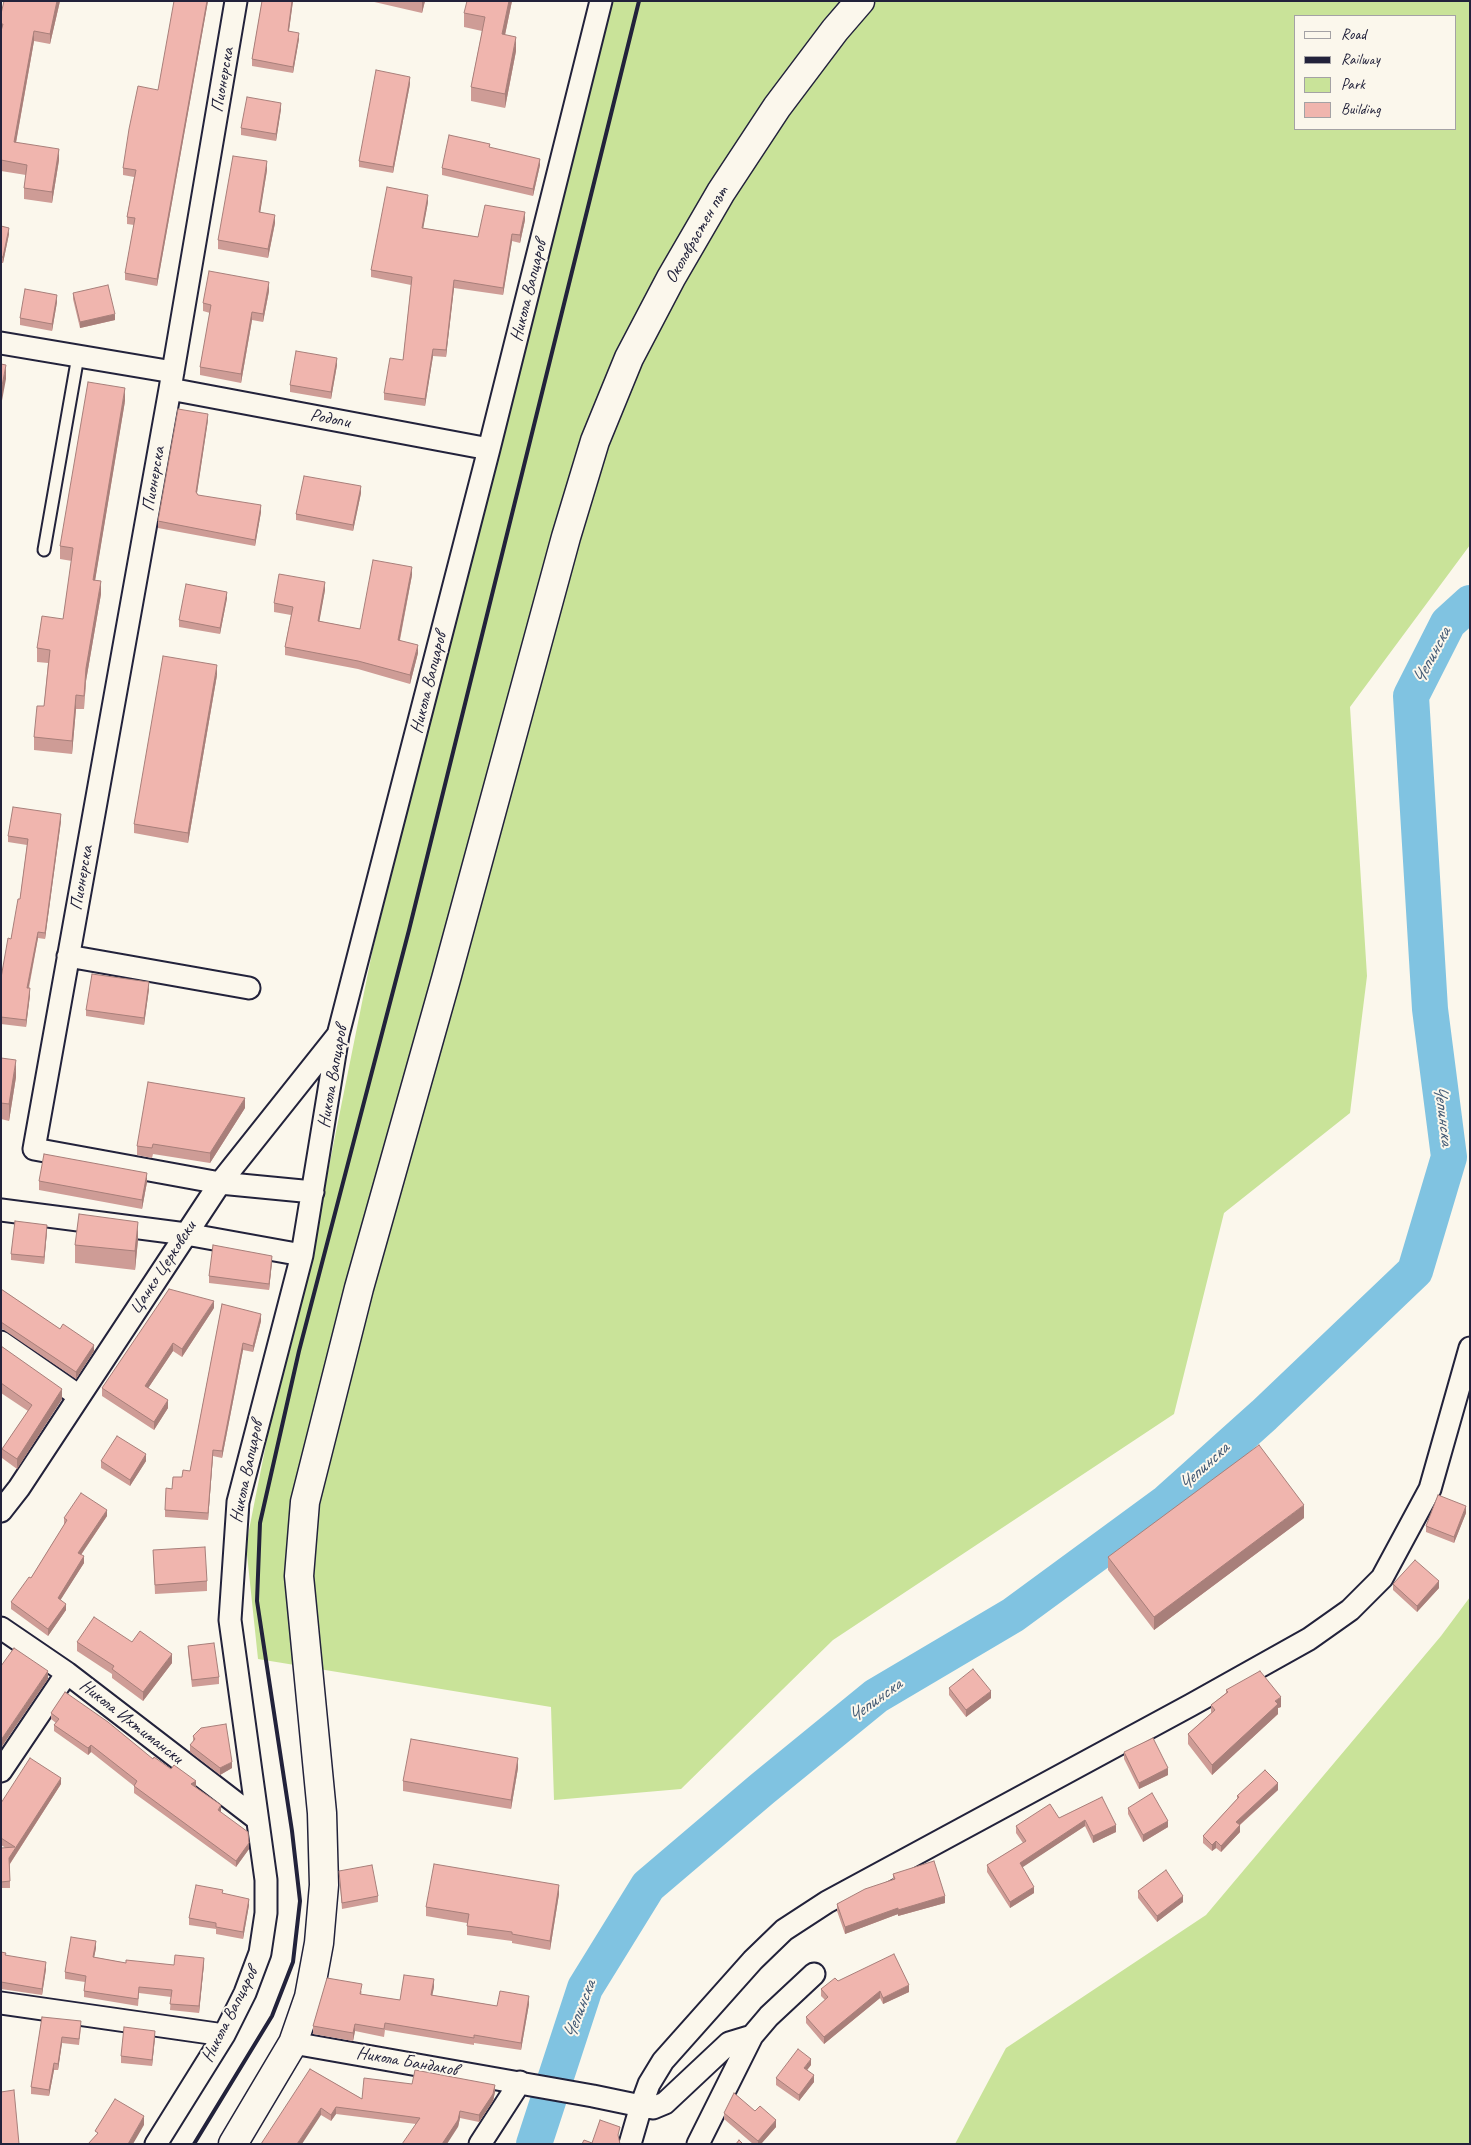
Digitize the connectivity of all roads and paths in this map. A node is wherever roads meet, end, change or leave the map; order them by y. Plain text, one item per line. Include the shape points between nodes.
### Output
1 (236, 1) edge
2 (601, 1) edge
3 (860, 1) edge
4 (1, 343) edge
5 (78, 356) junction
6 (171, 380) junction
7 (489, 449) junction
8 (44, 550) dead end
9 (68, 956) junction
10 (248, 988) dead end
11 (338, 1035) junction
12 (220, 1182) junction
13 (313, 1192) junction
14 (1, 1210) edge
15 (186, 1234) junction
16 (302, 1255) junction
17 (1, 1342) edge
18 (1470, 1348) edge
19 (79, 1396) junction
20 (10, 1483) edge
21 (1, 1511) edge
22 (1, 1628) edge
23 (67, 1673) junction
24 (1, 1771) edge
25 (257, 1819) junction
26 (814, 1974) dead end
27 (1, 2003) edge
28 (224, 2035) junction
29 (752, 2036) junction
30 (293, 2042) junction
31 (523, 2083) junction
32 (641, 2106) junction
33 (156, 2144) edge
34 (234, 2144) edge
35 (480, 2144) edge
36 (630, 2144) edge
37 (698, 2144) edge

1 - 6 street, Пионерска
2 - 7 street, Никола Вапцаров
3 - 30 street, Околовръстен път via 777,108 721,192 671,278 629,358 595,442 579,494 359,1288 305,1502 299,1576 322,1813 324,1885 319,1943 309,1997
4 - 5 street, Родопи
5 - 6 street, Родопи
5 - 8 lane
6 - 7 street, Родопи
6 - 9 street, Пионерска
7 - 11 street, Никола Вапцаров
9 - 10 street
9 - 12 street, Пионерска via 34,1149
11 - 12 street, Цанко Церковски
11 - 13 street, Никола Вапцаров
12 - 13 street, Пионерска
12 - 15 street, Цанко Церковски
13 - 16 street, Никола Вапцаров
14 - 15 street
15 - 16 street
15 - 19 street, Цанко Церковски
16 - 25 street, Никола Вапцаров via 252,1442 238,1502 234,1540 230,1620
17 - 19 street
18 - 32 street via 1430,1489 1382,1578 1350,1610 1309,1638 1192,1705 827,1902 784,1930 663,2061
19 - 20 street, Цанко Церковски
20 - 21 street, Цанко Церковски
22 - 23 street, Никола Ихтимански
23 - 24 street
23 - 25 street, Никола Ихтимански
25 - 28 street, Никола Вапцаров via 266,1880 262,1945 245,1993
26 - 29 street
27 - 28 street
28 - 33 street, Никола Вапцаров
29 - 32 street, Никола Бандаков via 729,2044 665,2104 652,2108
29 - 37 street
30 - 31 street, Никола Бандаков
30 - 34 street
31 - 32 street, Никола Бандаков
31 - 35 street
32 - 36 street

